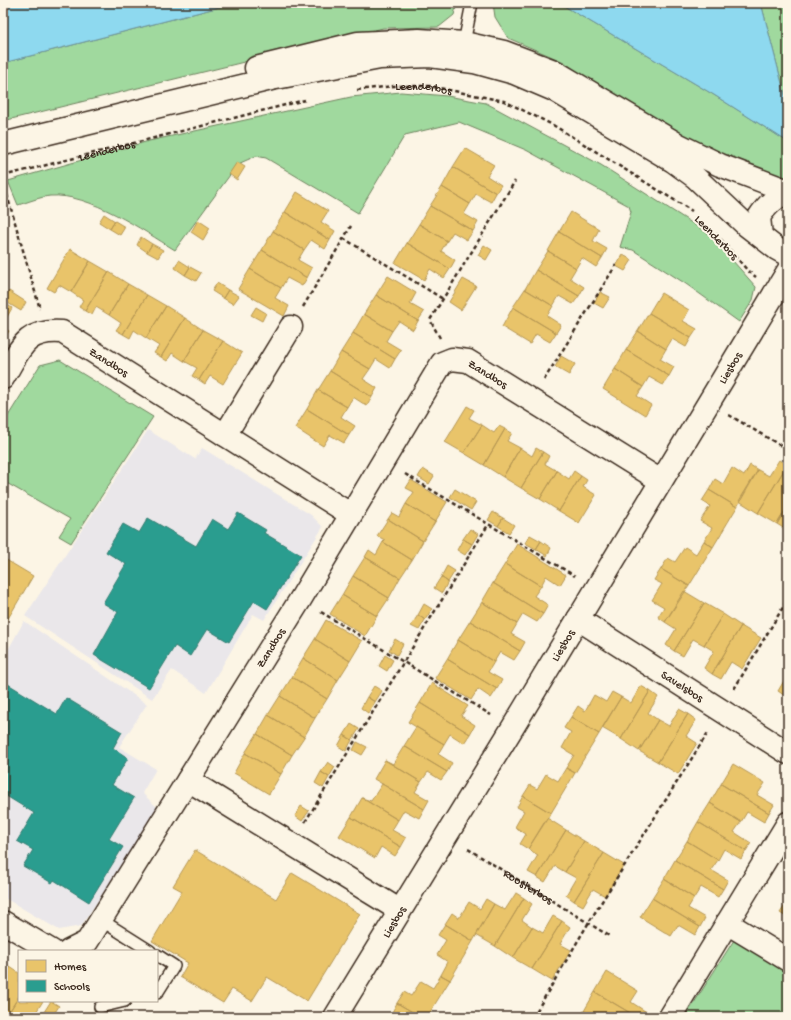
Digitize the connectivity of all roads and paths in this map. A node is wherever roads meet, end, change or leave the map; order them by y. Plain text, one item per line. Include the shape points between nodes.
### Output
1 (472, 3) edge
2 (464, 43) junction
3 (356, 90) dead end
4 (310, 99) dead end
5 (3, 129) edge
6 (3, 144) edge
7 (3, 176) edge
8 (3, 181) edge
9 (515, 181) dead end
10 (788, 192) edge
11 (697, 214) dead end
12 (351, 226) dead end
13 (712, 230) dead end
14 (761, 236) junction
15 (344, 238) junction
16 (788, 255) edge
17 (616, 265) dead end
18 (788, 271) edge
19 (776, 292) junction
20 (443, 299) junction
21 (290, 327) joint
22 (47, 331) junction
23 (452, 359) junction
24 (3, 378) edge
25 (532, 399) junction
26 (708, 403) junction
27 (225, 435) junction
28 (788, 450) edge
29 (382, 460) junction
30 (661, 480) junction
31 (350, 514) junction
32 (488, 525) junction
33 (596, 589) junction
34 (788, 599) edge
35 (300, 600) junction
36 (578, 619) junction
37 (403, 662) junction
38 (722, 710) junction
39 (513, 727) junction
40 (788, 753) edge
41 (188, 780) junction
42 (788, 823) edge
43 (446, 835) junction
44 (292, 844) junction
45 (399, 910) junction
46 (101, 920) junction
47 (3, 922) edge
48 (589, 922) junction
49 (727, 923) junction
50 (611, 937) dead end
51 (50, 950) edge
52 (71, 950) edge
53 (148, 950) edge
54 (158, 956) edge
55 (788, 960) edge
56 (158, 991) edge
57 (121, 1002) edge
58 (100, 1007) dead end
59 (237, 1017) edge
60 (245, 1017) edge
61 (335, 1017) edge
62 (533, 1017) edge
63 (670, 1017) edge

1 - 2 lane
2 - 5 street via 419,40 358,43
2 - 10 street via 504,52 554,71 679,145 720,165
3 - 11 path, Leenderbos via 430,86 504,101 553,125
4 - 7 path, Leenderbos
6 - 14 street via 270,79 380,58 430,56 474,62 514,73 554,90 673,161 695,177
8 - 22 path
9 - 20 path
10 - 14 street via 769,202 759,216
12 - 15 path
13 - 19 path, Leenderbos via 748,271
14 - 16 street
15 - 20 path
15 - 21 path
17 - 25 path
18 - 19 street, Liesbos
19 - 26 street, Liesbos
20 - 23 path via 430,320
21 - 27 street
22 - 24 street via 26,340
22 - 27 street, Zandbos via 62,332
23 - 25 street, Zandbos via 468,361
23 - 29 street, Zandbos via 442,363
25 - 30 street, Zandbos
26 - 28 path
26 - 30 street, Liesbos
27 - 31 street, Zandbos
29 - 31 street, Zandbos
29 - 32 path
30 - 33 street, Liesbos
31 - 35 street, Zandbos
32 - 33 path
32 - 37 path
33 - 36 street, Liesbos
34 - 38 path
35 - 37 path
35 - 41 street, Zandbos
36 - 38 street, Savelsbos
36 - 39 street, Liesbos
37 - 39 path
37 - 44 path
38 - 40 street, Savelsbos
38 - 48 path
39 - 43 street, Liesbos
41 - 44 street
41 - 46 street, Zandbos
42 - 49 street
43 - 45 street, Liesbos
43 - 48 path, Roosterbos
44 - 45 street
45 - 61 street, Liesbos
46 - 52 street, Zandbos via 87,942
46 - 53 lane
47 - 51 street
48 - 50 path, Roosterbos
48 - 62 path
49 - 55 street
49 - 63 street
54 - 56 lane via 174,966
57 - 58 lane
59 - 60 path

